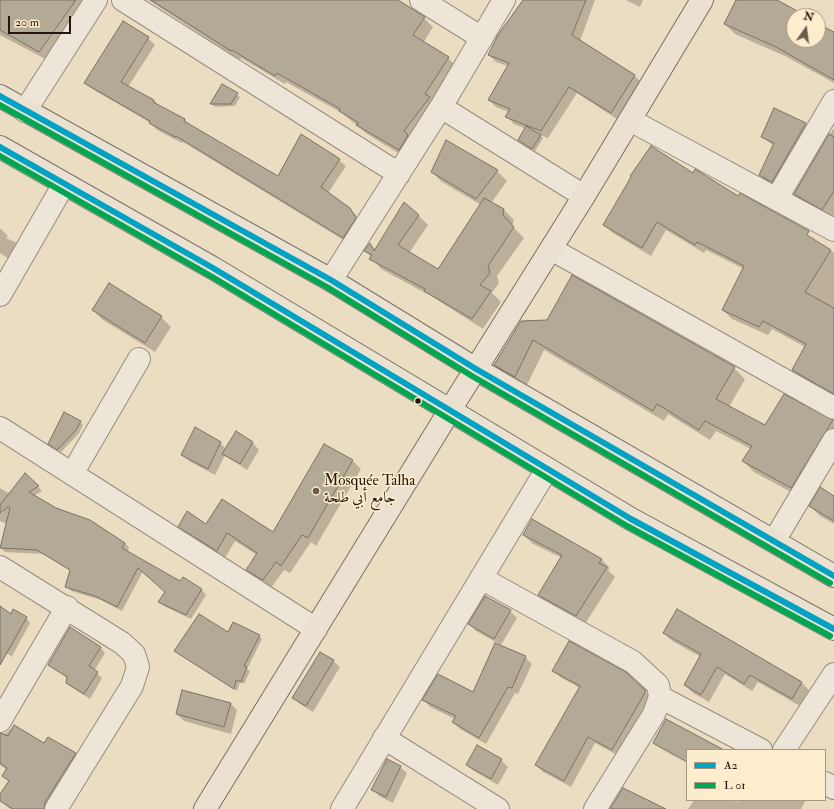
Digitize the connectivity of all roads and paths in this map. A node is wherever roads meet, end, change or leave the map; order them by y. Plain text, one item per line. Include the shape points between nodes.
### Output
1 (96, 0) edge
2 (123, 0) edge
3 (421, 0) edge
4 (504, 0) edge
5 (702, 0) edge
6 (482, 38) junction
7 (0, 96) edge
8 (834, 101) edge
9 (441, 108) junction
10 (25, 111) junction
11 (630, 120) junction
12 (0, 146) edge
13 (399, 174) junction
14 (64, 184) junction
15 (584, 196) junction
16 (777, 198) junction
17 (834, 230) edge
18 (551, 249) junction
19 (331, 280) junction
20 (0, 295) edge
21 (139, 359) dead end
22 (476, 369) junction
23 (834, 408) edge
24 (450, 410) junction
25 (0, 428) edge
26 (834, 440) edge
27 (547, 469) junction
28 (72, 474) junction
29 (774, 541) junction
30 (0, 566) edge
31 (834, 576) edge
32 (481, 578) junction
33 (67, 607) junction
34 (316, 629) junction
35 (834, 629) edge
36 (834, 674) edge
37 (660, 697) junction
38 (0, 721) edge
39 (384, 738) junction
40 (759, 749) edge
41 (785, 749) edge
42 (56, 809) edge
43 (205, 809) edge
44 (342, 809) edge
45 (498, 809) edge
46 (595, 809) edge

1 - 10 street
2 - 13 street
3 - 6 street
4 - 6 street
5 - 11 main road
6 - 9 street
7 - 10 main road
8 - 16 street
9 - 13 street
9 - 15 street
10 - 19 main road
11 - 15 main road
11 - 16 street
12 - 14 main road
13 - 19 street
14 - 20 street
14 - 24 main road via 212,268
15 - 18 main road
16 - 17 street
18 - 22 main road
18 - 23 street
19 - 22 main road
21 - 28 street
22 - 24 main road
22 - 29 main road
24 - 27 main road
24 - 34 main road
25 - 28 street
26 - 29 street
27 - 32 street
27 - 35 main road via 631,519
28 - 34 street
29 - 31 main road
30 - 33 street
32 - 37 street via 633,662 658,685
32 - 39 street
33 - 38 street
33 - 42 street via 122,643 134,654 138,667 132,686
34 - 43 main road
36 - 41 street
37 - 40 street
37 - 46 street via 643,734
39 - 44 street
39 - 45 street

